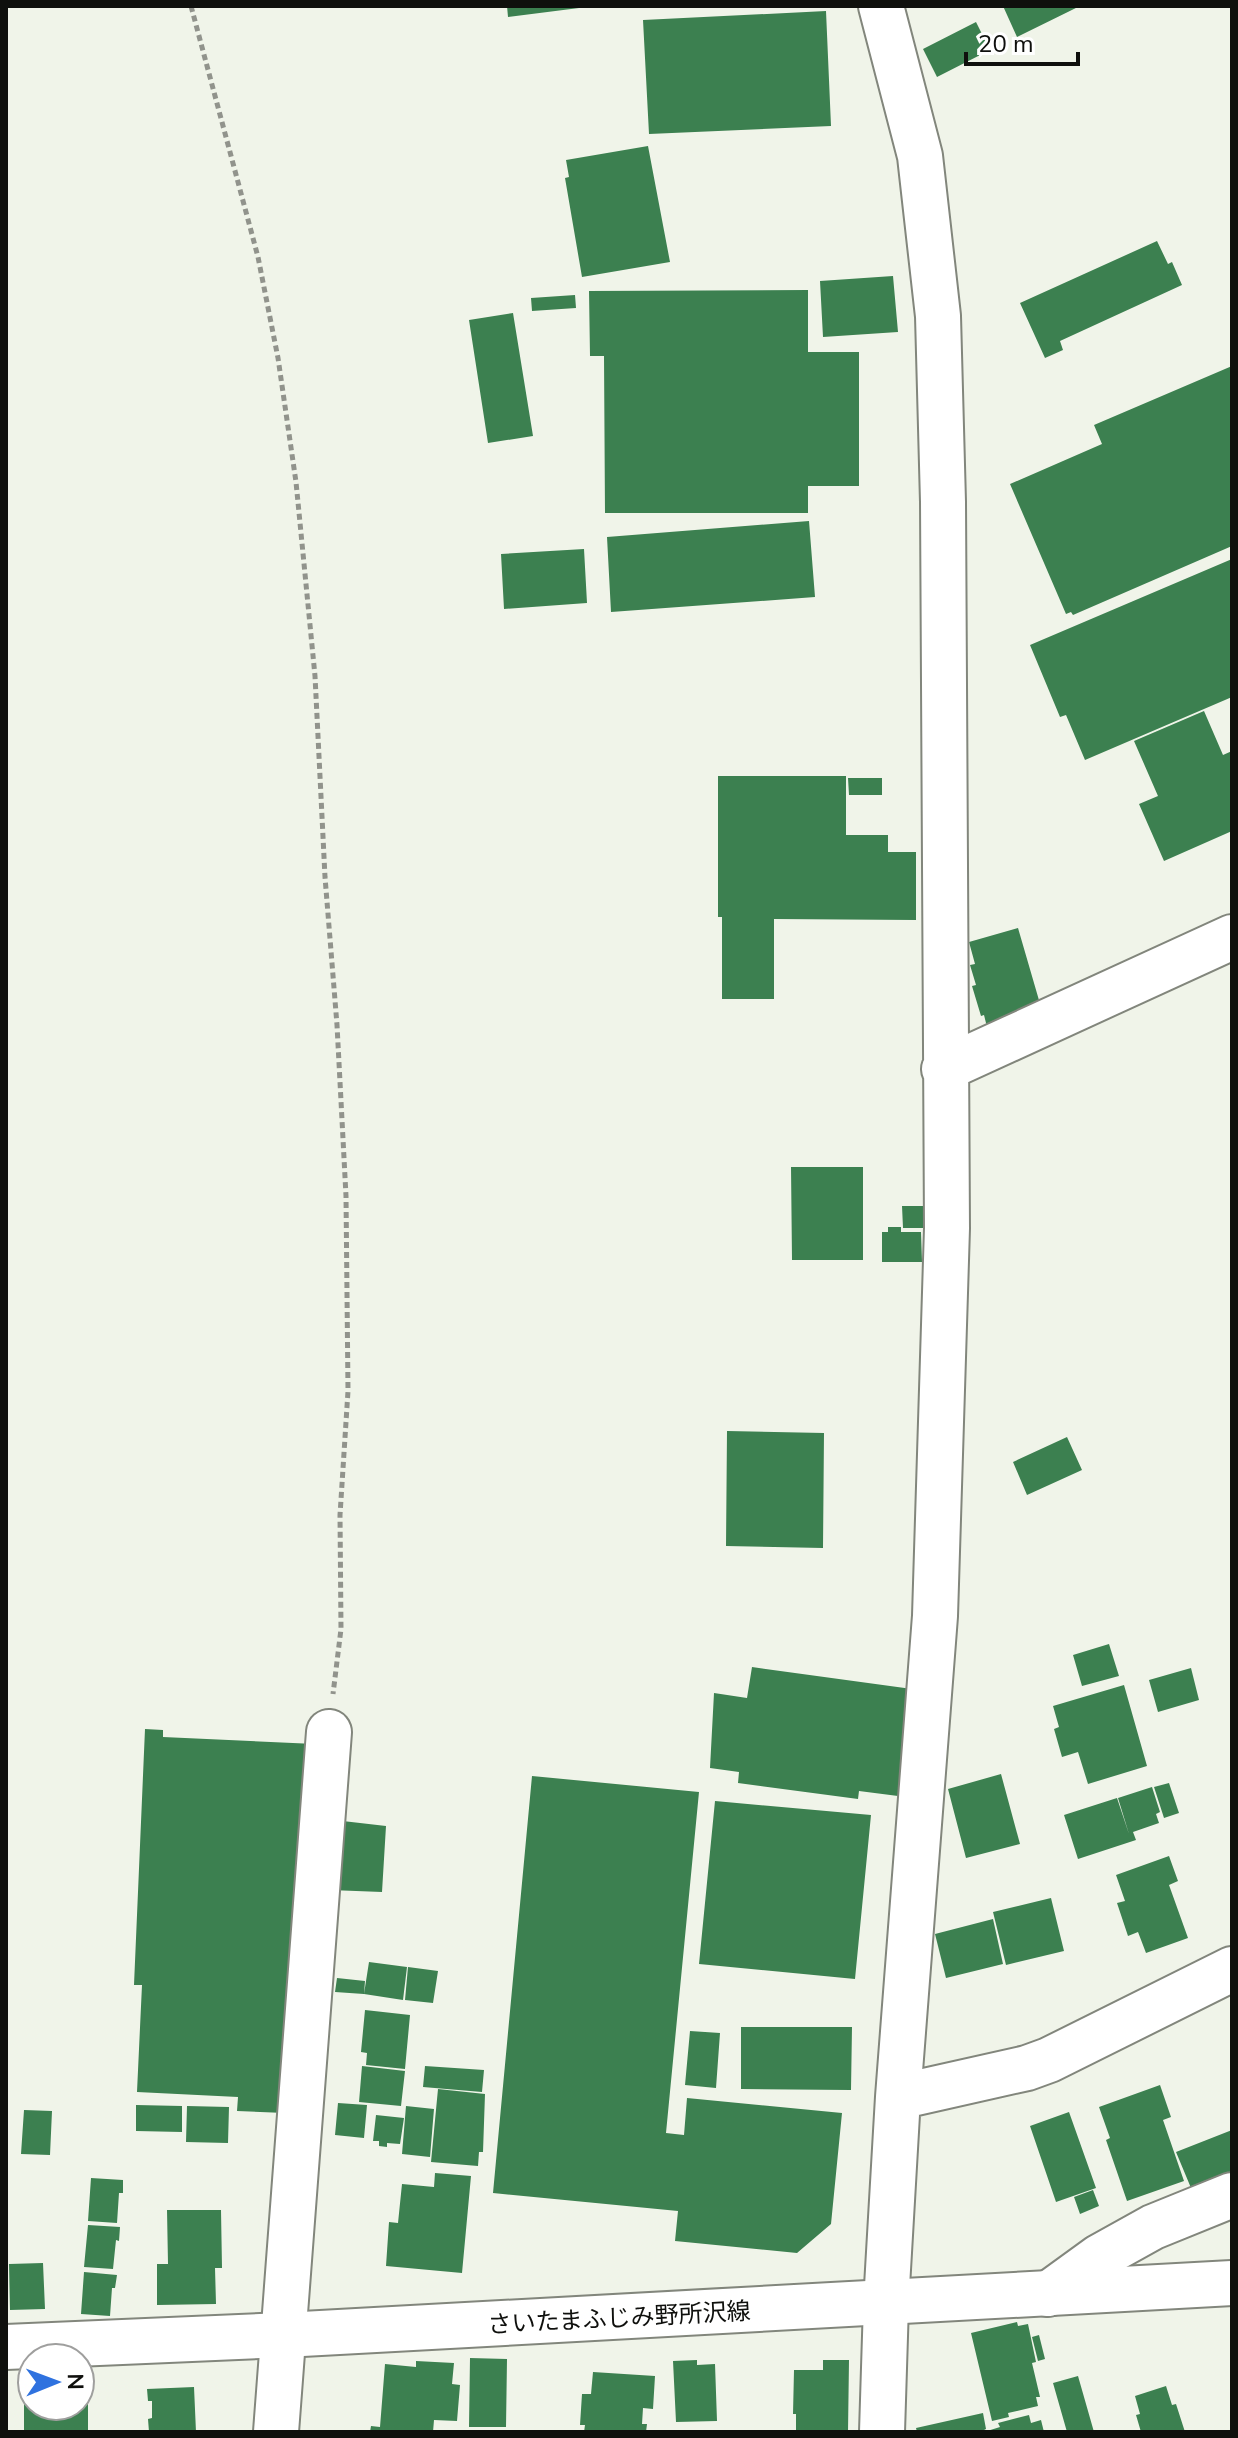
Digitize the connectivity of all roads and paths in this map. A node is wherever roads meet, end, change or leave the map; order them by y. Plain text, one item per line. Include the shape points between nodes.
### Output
1 (191, 6) edge
2 (881, 6) edge
3 (1232, 937) edge
4 (944, 1069) junction
5 (329, 1732) joint
6 (1232, 1969) edge
7 (898, 2097) junction
8 (1232, 2195) edge
9 (1232, 2283) edge
10 (1048, 2294) junction
11 (886, 2304) junction
12 (284, 2335) junction
13 (6, 2347) edge
14 (276, 2432) edge
15 (882, 2432) edge

1 - 5 path via 258,257 278,358 315,676 346,1226 348,1391 340,1515 341,1629
2 - 4 street via 920,156 938,316
3 - 4 street
4 - 7 street via 947,1228 935,1616
5 - 12 street
6 - 7 street via 1049,2060
7 - 11 street
8 - 10 street via 1153,2227
9 - 10 street, さいたまふじみ野所沢線
10 - 11 street, さいたまふじみ野所沢線
11 - 12 street, さいたまふじみ野所沢線
11 - 15 street
12 - 13 street, さいたまふじみ野所沢線
12 - 14 street

